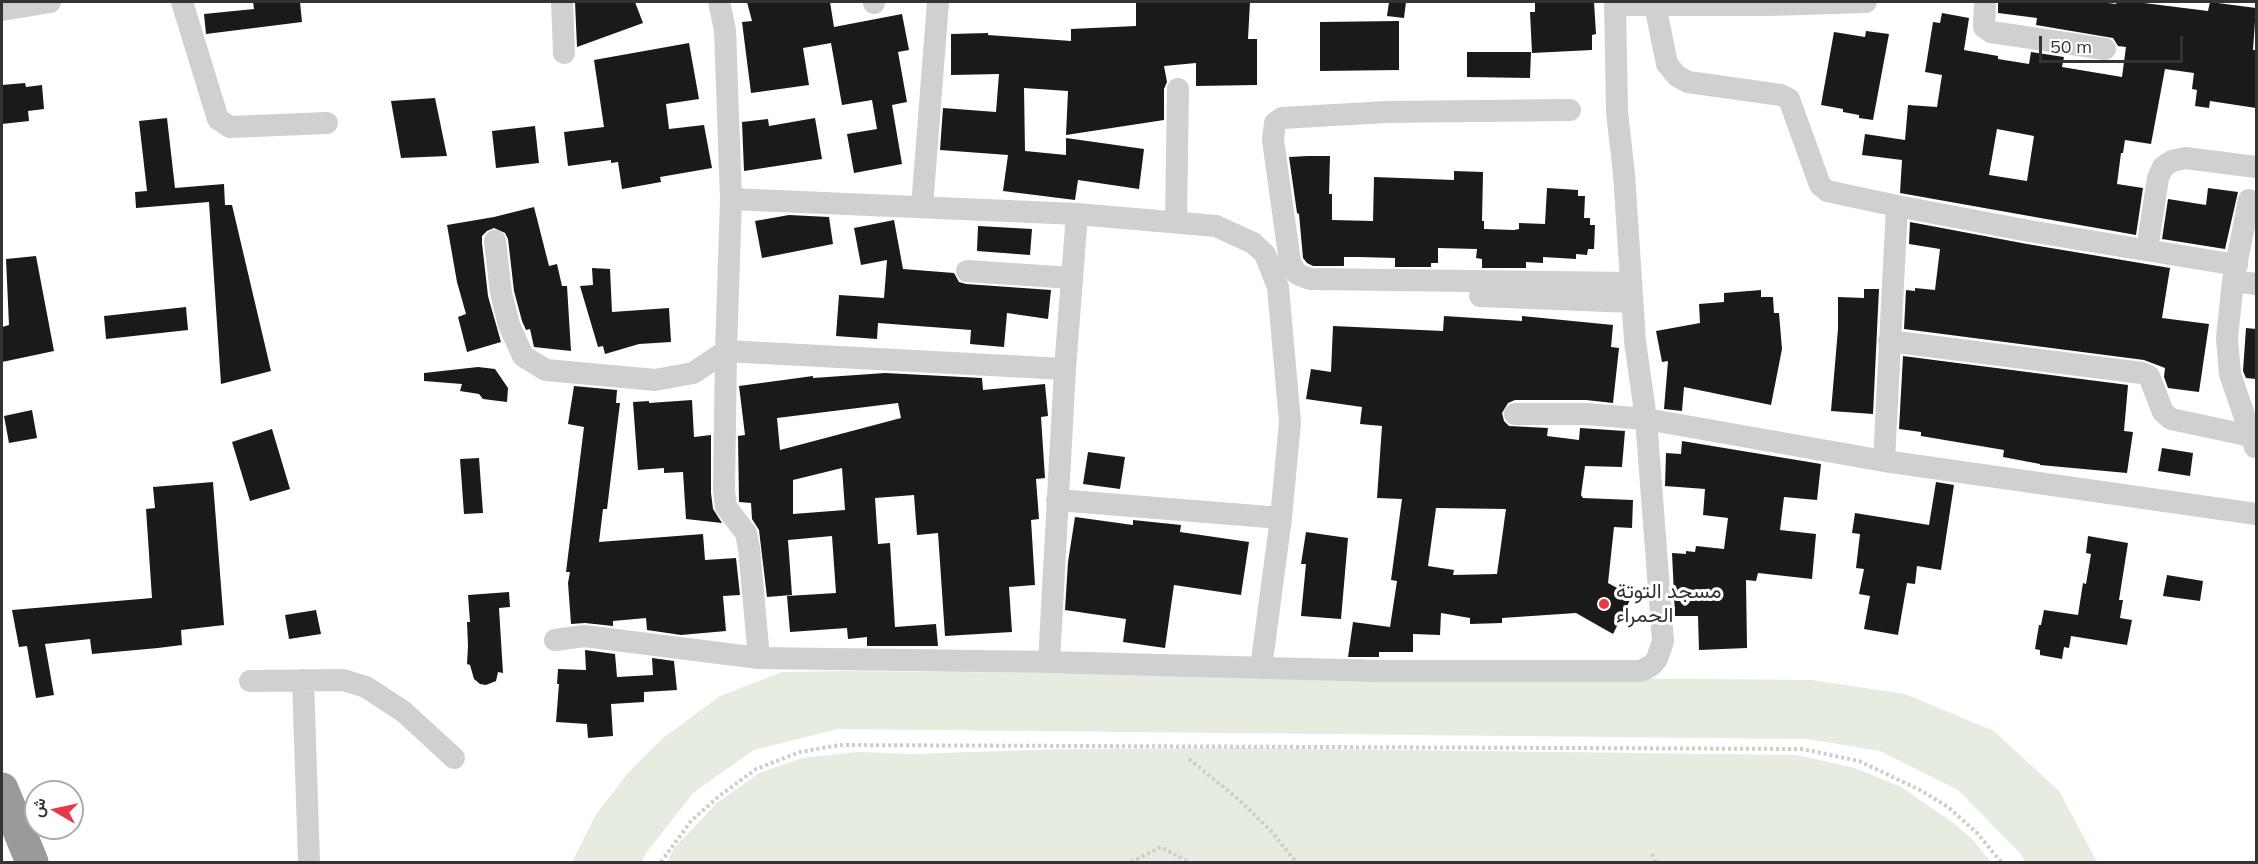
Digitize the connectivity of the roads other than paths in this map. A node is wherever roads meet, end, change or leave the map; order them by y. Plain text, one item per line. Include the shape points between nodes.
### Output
1 (50, 2) edge
2 (182, 2) edge
3 (562, 2) edge
4 (719, 2) edge
5 (938, 2) edge
6 (1866, 2) edge
7 (1985, 2) edge
8 (1615, 3) edge
9 (1655, 5) junction
10 (2, 10) edge
11 (2105, 49) dead end
12 (564, 53) dead end
13 (1178, 89) dead end
14 (1570, 110) dead end
15 (327, 123) dead end
16 (2256, 167) edge
17 (731, 199) junction
18 (2249, 200) dead end
19 (1897, 206) junction
20 (922, 207) junction
21 (1077, 214) junction
22 (1176, 222) junction
23 (495, 241) dead end
24 (2147, 250) junction
25 (967, 271) dead end
26 (2235, 273) junction
27 (1072, 278) junction
28 (2256, 284) edge
29 (1278, 287) junction
30 (1631, 293) junction
31 (1889, 341) junction
32 (726, 351) junction
33 (1065, 369) junction
34 (1515, 414) dead end
35 (1646, 419) junction
36 (2254, 443) edge
37 (1884, 461) junction
38 (1057, 500) junction
39 (2256, 514) edge
40 (1281, 518) junction
41 (555, 640) dead end
42 (759, 658) junction
43 (1049, 662) junction
44 (1261, 668) junction
45 (303, 680) junction
46 (250, 681) dead end
47 (454, 758) dead end
48 (2, 789) edge
49 (32, 862) edge
50 (309, 862) edge

1 - 10 street
2 - 15 street via 218,119 230,127
3 - 12 street
4 - 17 street via 725,30
5 - 20 street
6 - 9 street
7 - 11 street via 1984,27 1991,32
8 - 9 street
8 - 30 street via 1617,112
9 - 19 street via 1667,64 1677,76 1688,82 1789,99 1820,186 1827,191
13 - 22 street
14 - 30 street via 1386,112 1282,118 1275,123 1273,140 1290,262 1297,274 1310,279
16 - 24 street via 2185,158 2163,167
17 - 20 street
17 - 32 street
18 - 26 street
19 - 24 street
19 - 31 street
20 - 21 street
21 - 22 street
21 - 27 street
22 - 29 street via 1216,226 1253,243 1265,254
23 - 32 street via 509,325 522,356 546,370 655,380 693,373
24 - 26 street
25 - 27 street
26 - 28 street
26 - 36 street via 2227,338 2230,374
27 - 33 street
29 - 30 street
29 - 40 street via 1290,422
30 - 35 street
31 - 36 street via 2142,373 2149,376 2163,412 2171,419
31 - 37 street
32 - 33 street
32 - 42 street via 725,499 726,507 746,533
33 - 38 street
34 - 35 street
35 - 37 street
35 - 44 street via 1663,641 1652,665 1641,671
37 - 39 street
38 - 40 street
38 - 43 street
40 - 44 street
41 - 42 street via 584,636
42 - 43 street
43 - 44 street
45 - 46 street
45 - 47 street via 343,680 366,687 404,712
45 - 50 street
48 - 49 highway

